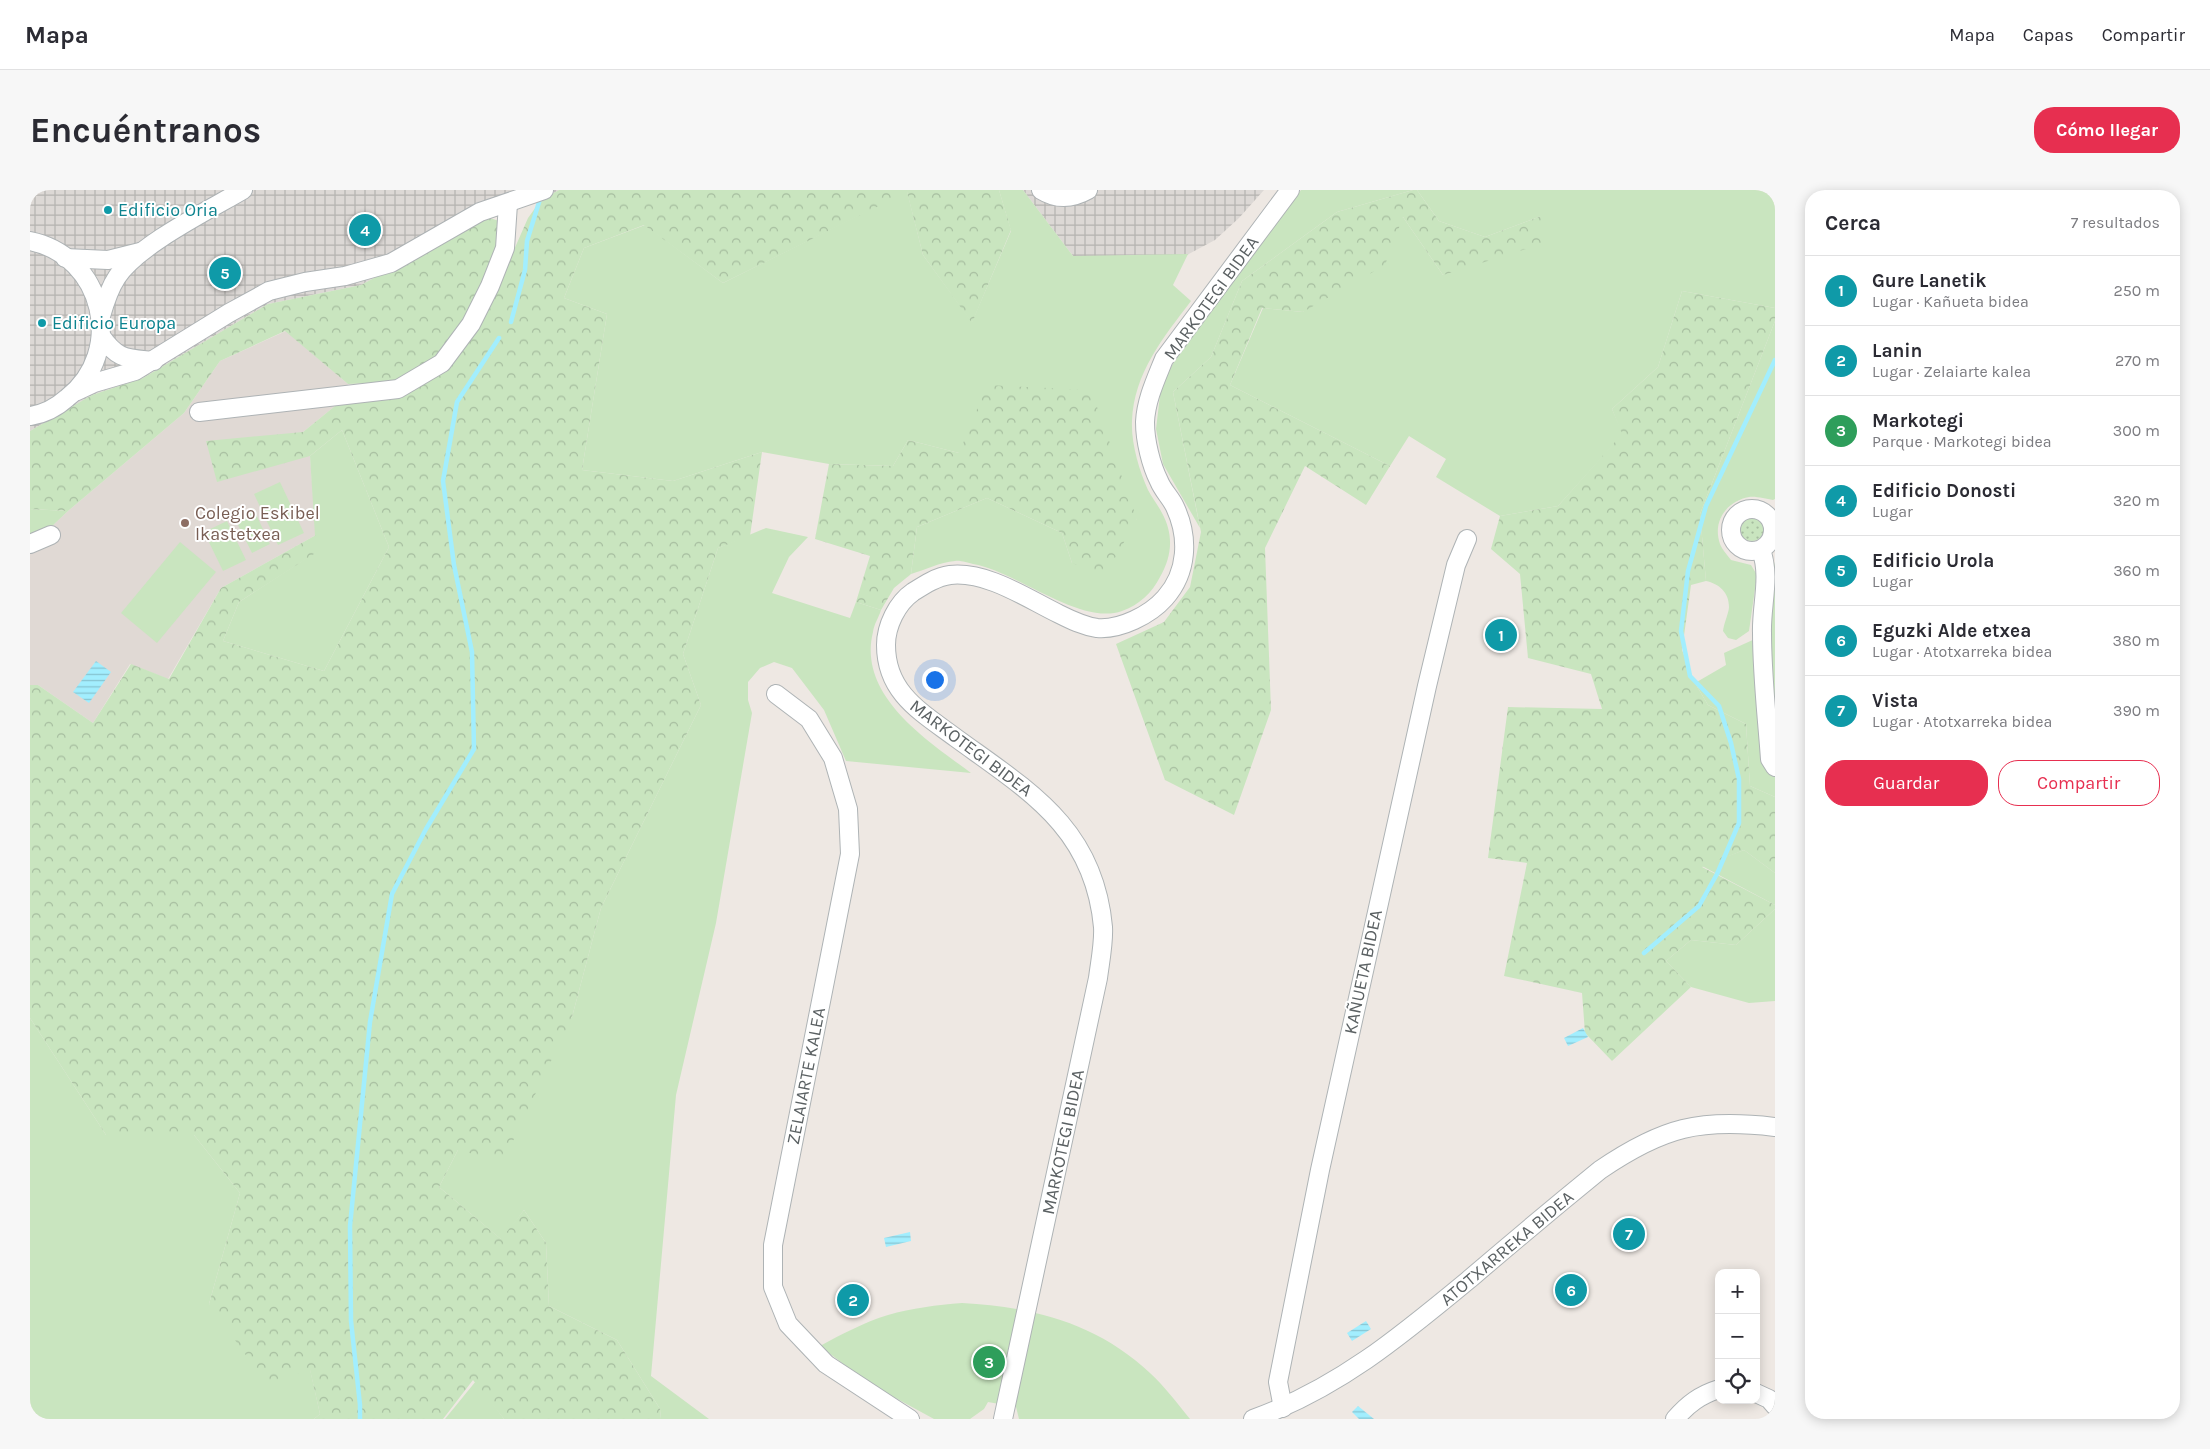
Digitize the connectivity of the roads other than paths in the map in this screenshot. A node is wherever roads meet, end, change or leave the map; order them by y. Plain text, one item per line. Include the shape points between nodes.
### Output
1 (243, 190) edge
2 (544, 190) edge
3 (1041, 190) edge
4 (1088, 190) edge
5 (1290, 190) edge
6 (508, 204) junction
7 (30, 241) edge
8 (141, 252) junction
9 (65, 258) junction
10 (100, 317) junction
11 (101, 336) junction
12 (154, 361) junction
13 (77, 391) junction
14 (199, 412) dead end
15 (30, 416) edge
16 (1772, 518) edge
17 (51, 535) dead end
18 (1467, 539) dead end
19 (30, 544) edge
20 (1761, 550) junction
21 (776, 694) dead end
22 (1775, 767) edge
23 (1775, 1127) edge
24 (1715, 1390) edge
25 (1760, 1395) edge
26 (1775, 1406) edge
27 (1283, 1408) junction
28 (910, 1419) edge
29 (1003, 1419) edge
30 (1253, 1419) edge
31 (1675, 1419) edge

1 - 8 street
2 - 6 street
3 - 4 street via 1051,196 1070,198
5 - 29 street, MARKOTEGI BIDEA via 1164,359 1151,390 1145,422 1149,450 1159,482 1174,504 1183,526 1185,551 1179,575 1166,598 1147,614 1123,624 1099,628 1077,623 973,576 948,575 928,582 909,595 892,617 886,642 887,666 913,707 1020,784 1051,811 1082,851 1097,891 1103,930 1098,978
6 - 12 street via 480,212 391,263 269,292 229,313
6 - 14 street via 505,248 490,286 471,324 442,363 398,390
7 - 9 street via 55,250
8 - 9 street via 108,260
8 - 10 street via 118,275
9 - 10 street via 91,285
10 - 11 street
11 - 12 street via 111,350 124,358
11 - 13 street via 89,375
12 - 13 street
13 - 15 street via 58,405
16 - 20 street via 1771,540
16 - 20 street via 1762,511 1749,509 1737,516 1731,527 1734,542 1739,547 1752,552
17 - 19 street
18 - 27 street, KAÑUETA BIDEA via 1456,565 1427,686 1320,1170 1278,1382
20 - 22 street via 1766,562 1763,669 1770,759
21 - 28 street, ZELAIARTE KALEA via 808,719 833,758 848,809 850,854 773,1245 773,1287 788,1324 826,1364
23 - 27 street, ATOTXARREKA BIDEA via 1740,1123 1694,1125 1658,1136 1626,1152 1412,1326 1337,1380
24 - 31 street via 1702,1394
25 - 26 street
27 - 30 street, ATOTXARREKA BIDEA

